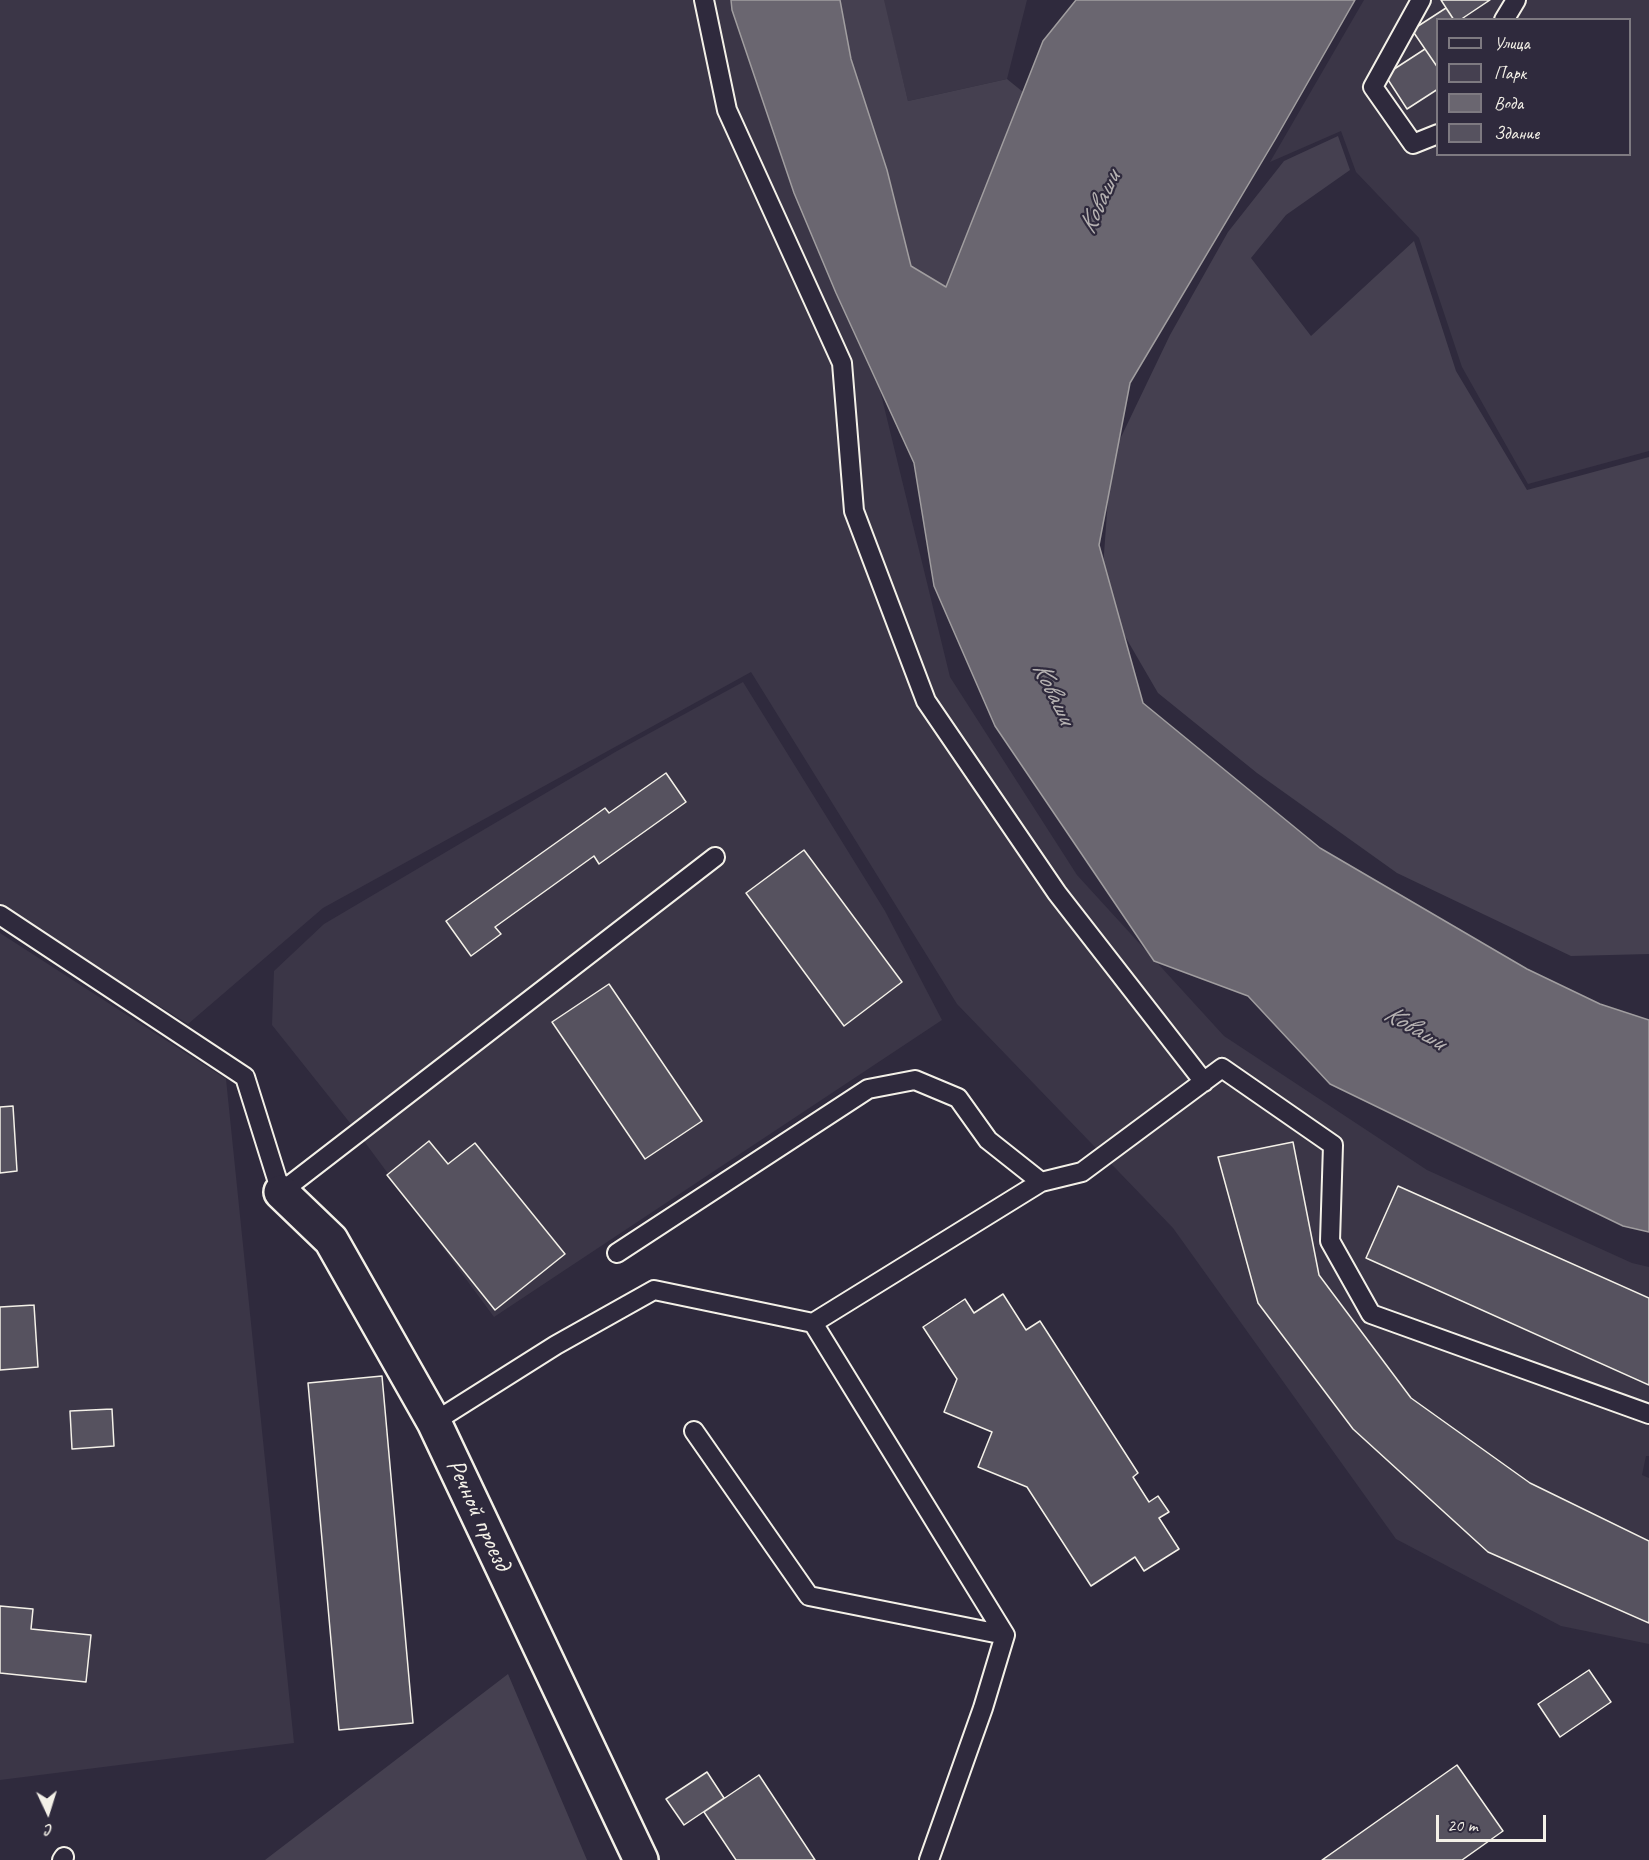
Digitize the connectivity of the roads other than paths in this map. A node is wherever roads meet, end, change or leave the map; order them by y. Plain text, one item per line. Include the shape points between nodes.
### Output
1 (704, 0) edge
2 (1421, 0) edge
3 (1516, 0) edge
4 (1505, 18) edge
5 (1436, 134) edge
6 (715, 858) dead end
7 (0, 915) edge
8 (1204, 1082) junction
9 (1041, 1182) junction
10 (281, 1192) junction
11 (617, 1252) dead end
12 (813, 1323) junction
13 (1649, 1414) edge
14 (434, 1422) junction
15 (694, 1431) dead end
16 (1005, 1635) junction
17 (641, 1860) edge
18 (929, 1860) edge

1 - 8 lane via 727,110 842,363 854,511 926,701 1057,893
2 - 5 lane via 1373,87 1413,144
3 - 4 lane
6 - 10 lane
7 - 10 lane via 245,1077
8 - 9 lane via 1082,1172
8 - 13 lane via 1222,1068 1334,1145 1330,1241 1371,1314
9 - 11 lane via 988,1140 958,1098 915,1080 868,1089
9 - 12 lane
10 - 14 street, Речной проезд via 331,1240
12 - 14 lane via 654,1290 556,1345
12 - 16 lane
14 - 17 street, Речной проезд
15 - 16 lane via 809,1596
16 - 18 lane

